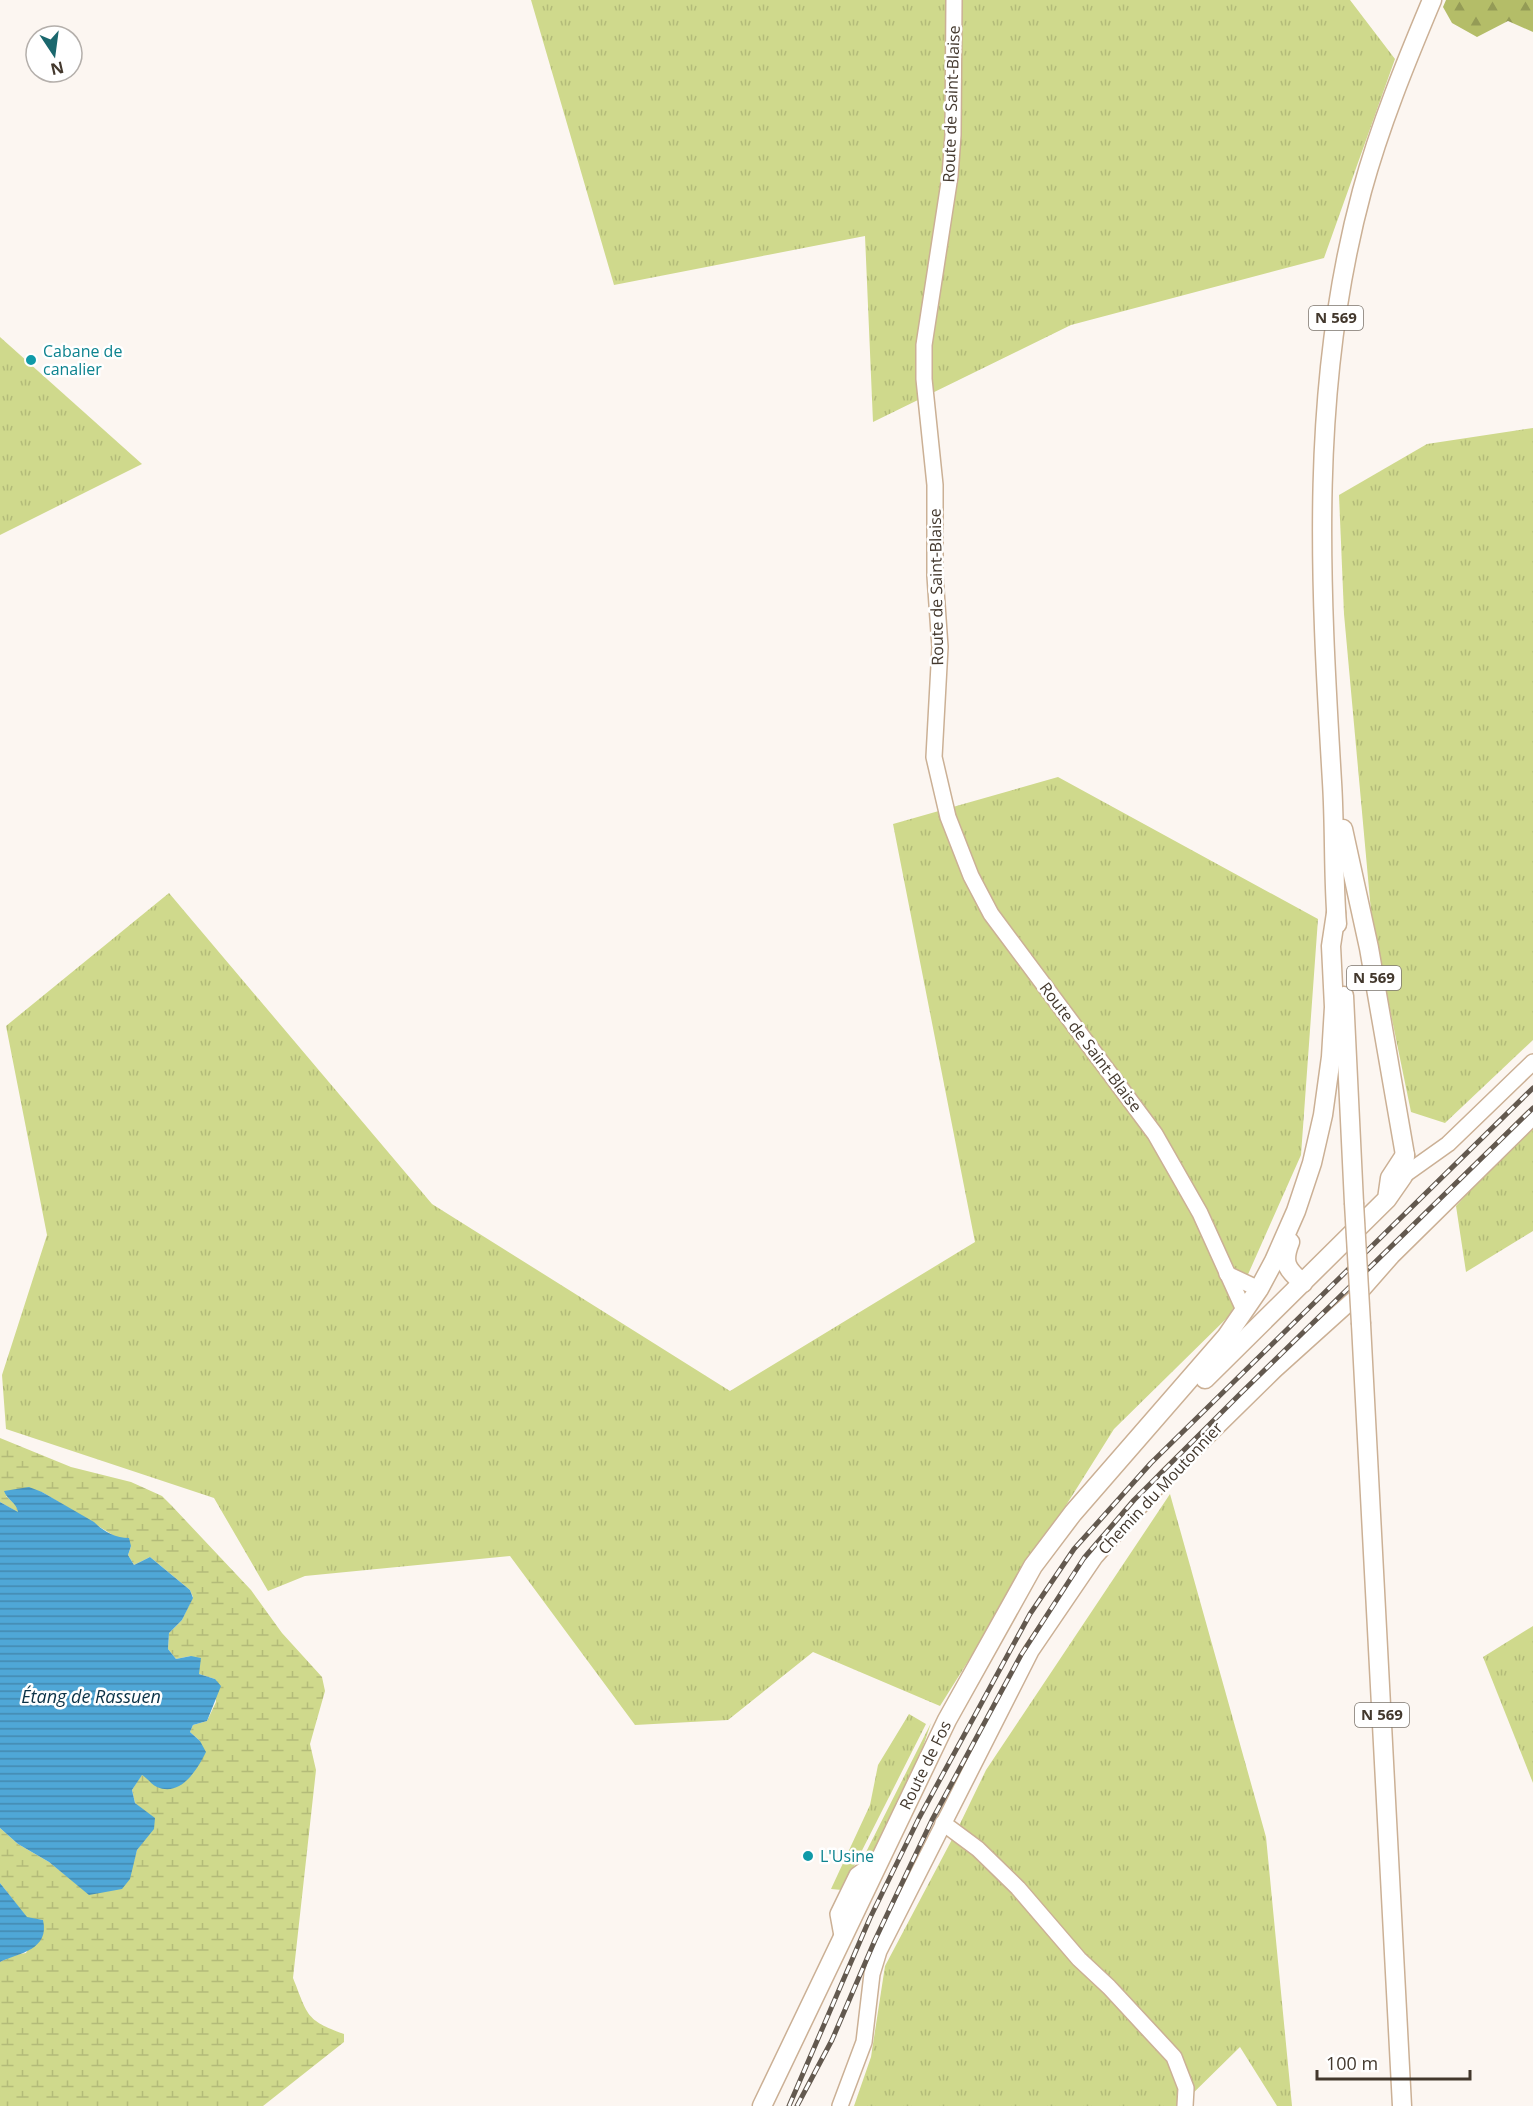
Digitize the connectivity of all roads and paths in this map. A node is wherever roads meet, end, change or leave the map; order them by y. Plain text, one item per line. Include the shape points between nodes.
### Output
1 (954, 0) edge
2 (1432, 0) edge
3 (1334, 803) junction
4 (1336, 913) junction
5 (1533, 1062) edge
6 (1533, 1117) edge
7 (1435, 1153) junction
8 (1405, 1155) junction
9 (1312, 1162) junction
10 (1403, 1176) junction
11 (1387, 1199) junction
12 (1227, 1274) junction
13 (1303, 1283) junction
14 (1259, 1289) junction
15 (1244, 1310) junction
16 (1270, 1316) junction
17 (1130, 1450) junction
18 (943, 1823) junction
19 (762, 2106) edge
20 (840, 2106) edge
21 (1185, 2106) edge
22 (1402, 2106) edge

1 - 12 street, Route de Saint-Blaise via 950,176 924,345 935,485 940,647 934,757 948,816 971,876 991,914 1155,1134 1200,1213
2 - 3 main road, N 569 via 1362,190 1333,338 1320,532
3 - 4 main road, N 569
3 - 8 main road, N 569 via 1344,831 1369,948
4 - 9 main road via 1331,946 1331,1057
4 - 22 main road, N 569, bridge via 1346,1013
5 - 7 street
6 - 18 street, Chemin du Moutonnier via 1392,1256 1356,1297 1275,1370 1166,1478 1095,1557 1031,1651
7 - 8 street
7 - 10 street
8 - 10 main road
8 - 11 main road via 1390,1178
9 - 13 main road via 1310,1190 1285,1256 1289,1271
9 - 14 main road via 1296,1211
10 - 11 main road
11 - 13 main road
12 - 14 street
12 - 15 street, Route de Saint-Blaise
13 - 14 main road via 1274,1292
13 - 16 main road
14 - 15 main road
14 - 16 main road via 1268,1302
15 - 16 main road
15 - 17 main road via 1211,1356
16 - 17 main road
17 - 19 main road, Route de Fos via 1073,1513 1033,1566 946,1720
18 - 20 street, Chemin du Moutonnier via 879,1951 872,1974 864,2042
18 - 21 street via 978,1849 1018,1888 1079,1959 1174,2057 1186,2088

